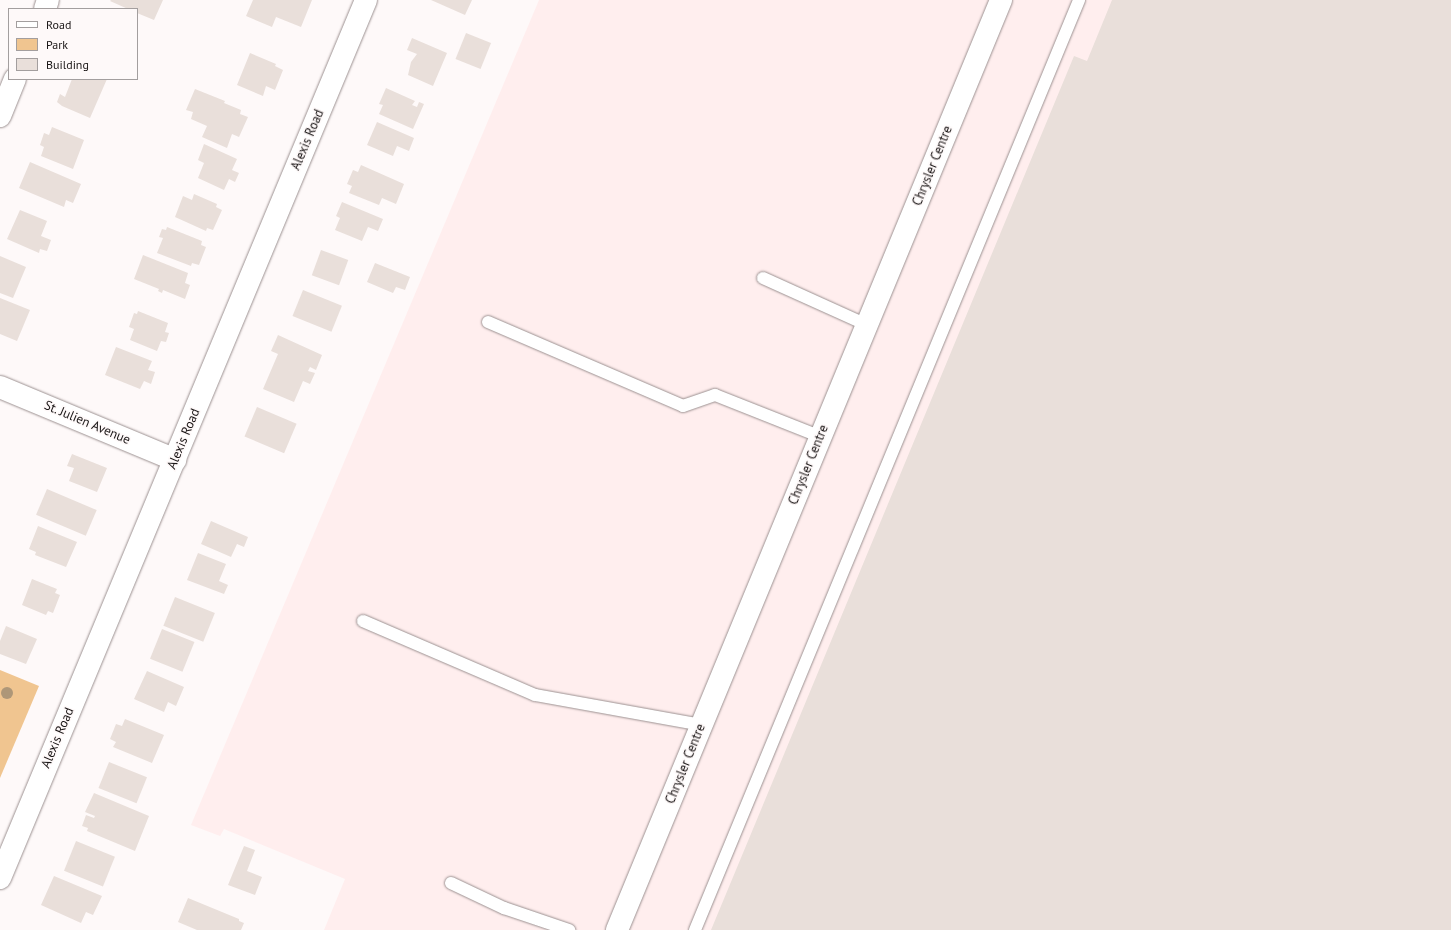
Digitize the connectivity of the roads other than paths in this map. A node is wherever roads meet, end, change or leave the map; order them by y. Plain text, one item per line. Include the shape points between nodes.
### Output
1 (366, 0) edge
2 (1001, 0) edge
3 (1078, 0) edge
4 (16, 80) edge
5 (0, 116) edge
6 (763, 278) dead end
7 (488, 322) dead end
8 (867, 324) junction
9 (0, 387) edge
10 (821, 437) junction
11 (175, 460) junction
12 (363, 621) dead end
13 (702, 726) junction
14 (0, 878) edge
15 (451, 883) dead end
16 (569, 930) edge
17 (617, 930) edge
18 (695, 930) edge

1 - 11 street, Alexis Road
2 - 8 street, Chrysler Centre
3 - 18 lane
4 - 5 street
6 - 8 lane
7 - 10 lane via 683,406 715,395
8 - 10 street, Chrysler Centre
9 - 11 street, St. Julien Avenue
10 - 13 street, Chrysler Centre
11 - 14 street, Alexis Road
12 - 13 lane via 534,695
13 - 17 street, Chrysler Centre
15 - 16 lane via 504,908

